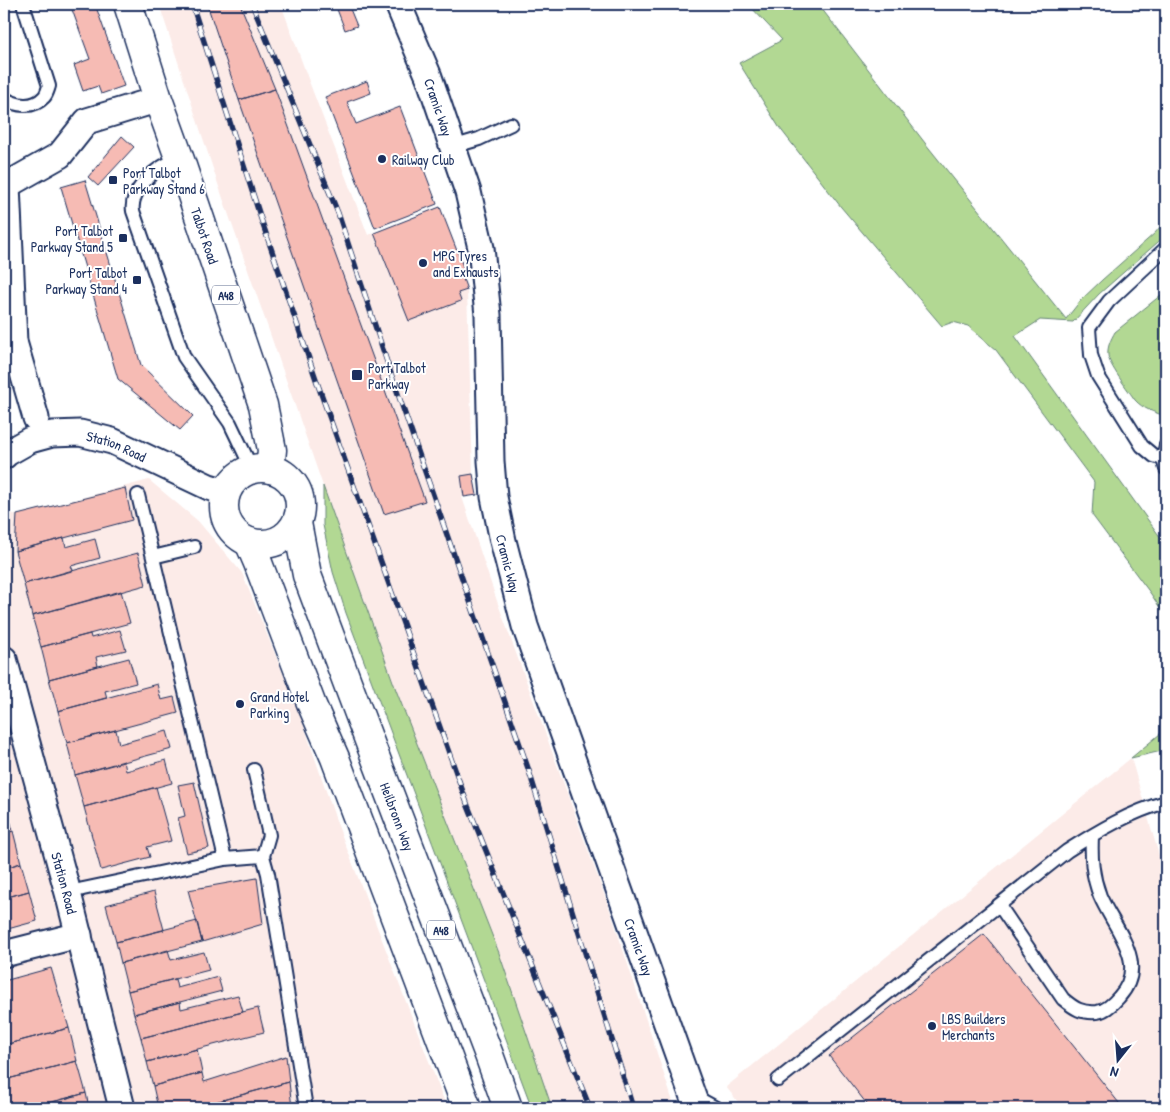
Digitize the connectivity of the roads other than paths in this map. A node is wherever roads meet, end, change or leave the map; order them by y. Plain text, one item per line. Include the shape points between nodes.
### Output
1 (23, 4) edge
2 (128, 4) edge
3 (398, 4) edge
4 (4, 98) edge
5 (146, 103) dead end
6 (511, 124) dead end
7 (452, 146) junction
8 (180, 160) junction
9 (5, 182) edge
10 (1166, 248) edge
11 (9, 351) edge
12 (36, 418) dead end
13 (1166, 444) edge
14 (4, 456) edge
15 (1165, 464) edge
16 (261, 469) junction
17 (226, 492) junction
18 (138, 495) dead end
19 (297, 523) junction
20 (249, 542) junction
21 (194, 547) dead end
22 (153, 557) junction
23 (4, 659) edge
24 (254, 770) dead end
25 (1166, 802) edge
26 (1092, 836) junction
27 (263, 856) junction
28 (225, 859) junction
29 (68, 893) junction
30 (999, 905) junction
31 (79, 935) junction
32 (4, 954) edge
33 (778, 1080) dead end
34 (695, 1102) edge
35 (122, 1108) edge
36 (306, 1108) edge
37 (467, 1108) edge
38 (508, 1108) edge
39 (716, 1108) edge

1 - 4 lane via 49,86 45,96 36,103 19,105
2 - 8 main road, Talbot Road / A48
3 - 7 street, Cramic Way via 429,77
5 - 9 street via 87,121 60,155
6 - 7 lane
7 - 34 street, Cramic Way via 468,192 481,248 488,315 491,461 503,540 526,626
8 - 16 main road, Talbot Road / A48 via 263,405 272,450
8 - 16 lane via 164,166 140,186 133,200 133,211 184,357
9 - 11 street
10 - 15 lane via 1109,301 1089,328 1091,355 1098,376 1142,446
11 - 12 street
13 - 15 lane
14 - 17 street, Station Road via 30,440 52,434 80,434 112,441
16 - 17 main road via 242,474
16 - 19 main road via 275,470 293,483 301,503
17 - 20 main road via 223,504 230,528
18 - 22 lane
19 - 20 main road via 282,540 260,545
19 - 38 main road, Heilbronn Way / A48 via 310,584
20 - 37 main road via 335,758
21 - 22 lane
22 - 28 lane
23 - 29 street, Station Road
24 - 27 lane via 269,835
25 - 26 lane via 1145,808
26 - 30 lane via 1067,851
26 - 30 lane via 1091,858 1100,896 1129,950 1132,969 1124,992 1113,1004 1102,1011 1088,1012 1069,1004
27 - 28 lane
27 - 36 lane
28 - 29 lane
29 - 31 street, Station Road
30 - 33 lane
31 - 32 street
31 - 35 street, Station Road
34 - 39 lane

